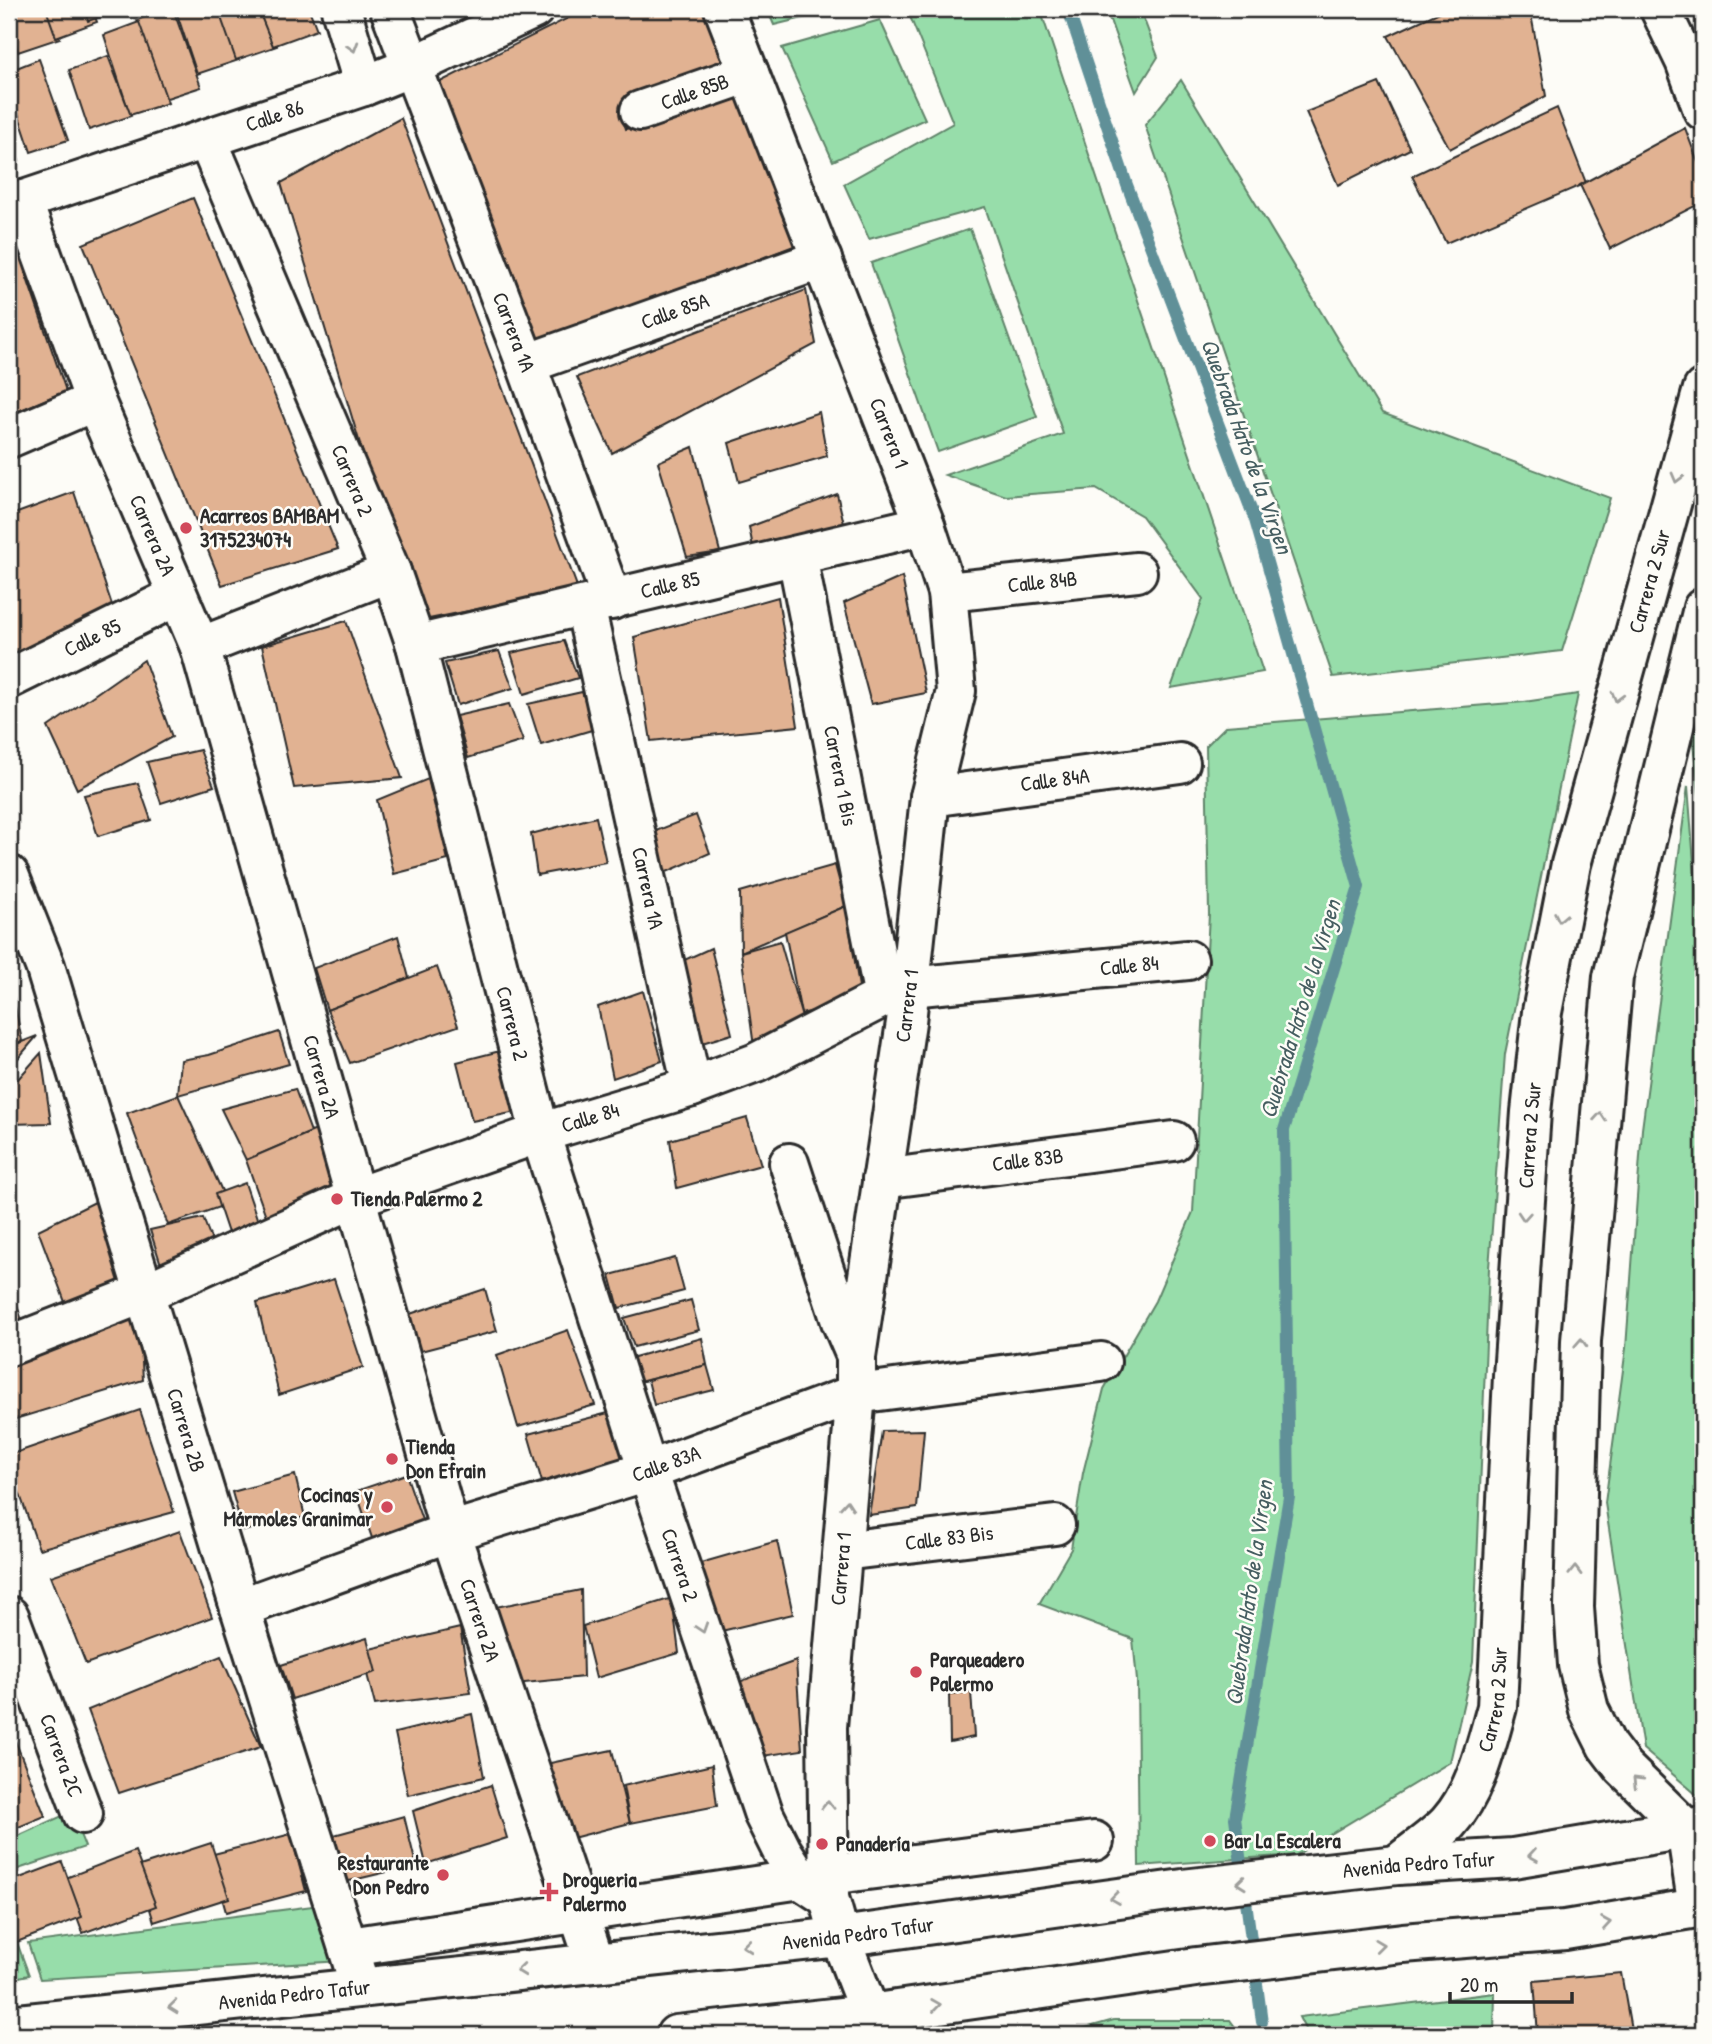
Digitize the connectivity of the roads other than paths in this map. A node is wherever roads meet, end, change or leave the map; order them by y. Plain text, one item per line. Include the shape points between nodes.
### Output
1 (341, 9) edge
2 (390, 9) edge
3 (534, 9) edge
4 (724, 9) edge
5 (1660, 9) edge
6 (411, 66) junction
7 (749, 73) junction
8 (364, 86) junction
9 (1703, 110) edge
10 (640, 111) dead end
11 (207, 139) junction
12 (15, 203) edge
13 (822, 259) junction
14 (526, 364) junction
15 (1703, 389) edge
16 (95, 401) junction
17 (9, 438) edge
18 (925, 526) junction
19 (797, 556) junction
20 (391, 572) junction
21 (1137, 572) dead end
22 (947, 592) junction
23 (177, 596) junction
24 (598, 603) junction
25 (1703, 608) edge
26 (416, 645) junction
27 (200, 647) junction
28 (9, 679) edge
29 (1180, 763) dead end
30 (930, 797) junction
31 (9, 875) edge
32 (1188, 960) dead end
33 (897, 992) junction
34 (692, 1087) junction
35 (540, 1133) junction
36 (1174, 1141) dead end
37 (789, 1163) dead end
38 (882, 1179) junction
39 (357, 1197) junction
40 (144, 1293) junction
41 (9, 1346) edge
42 (1101, 1362) dead end
43 (856, 1376) junction
44 (648, 1471) junction
45 (1055, 1525) dead end
46 (450, 1532) junction
47 (843, 1551) junction
48 (240, 1608) junction
49 (10, 1621) edge
50 (83, 1814) dead end
51 (1695, 1827) edge
52 (1094, 1841) dead end
53 (1397, 1864) junction
54 (819, 1884) junction
55 (1701, 1907) edge
56 (577, 1913) junction
57 (839, 1937) junction
58 (349, 1947) junction
59 (594, 1962) junction
60 (360, 1986) junction
61 (9, 2025) edge
62 (873, 2025) edge
63 (676, 2035) edge

1 -> 8 street
2 - 6 street
3 - 6 street, Calle 86
4 - 7 street, Carrera 1
5 - 9 street
6 - 8 street, Calle 86
6 - 14 street, Carrera 1A
7 - 10 street, Calle 85B
7 - 13 street, Carrera 1
8 - 11 street, Calle 86
11 - 12 street, Calle 86
11 - 20 street, Carrera 2
12 - 16 street, Carrera 2A
13 - 14 street, Calle 85A
13 - 18 street, Carrera 1
14 - 24 street, Carrera 1A
15 -> 53 street, Carrera 2 Sur via 1571,864 1542,1012 1513,1376 1497,1707 1469,1791 1448,1823
16 - 17 street
16 - 23 street, Carrera 2A
18 - 19 street, Calle 85
18 - 22 street, Carrera 1
19 - 24 street, Calle 85
19 - 33 street, Carrera 1 Bis
20 - 26 street, Carrera 2
20 - 27 street
21 - 22 street, Calle 84B
22 - 30 street, Carrera 1 via 956,691
23 - 27 street, Carrera 2A
23 - 28 street, Calle 85
24 - 26 street, Calle 85
24 - 34 street, Carrera 1A
51 -> 25 street via 1623,1767 1606,1745 1589,1710 1578,1665 1574,1607 1581,1341 1613,977
26 - 35 street, Carrera 2
27 - 39 street, Carrera 2A
29 - 30 street, Calle 84A
30 - 33 street, Carrera 1
31 - 40 street, Carrera 2B via 45,966
32 - 33 street, Calle 84
33 - 34 street, Calle 84 via 756,1063
33 - 38 street, Carrera 1
34 - 35 street, Calle 84
35 - 39 street, Calle 84
35 - 44 street, Carrera 2
36 - 38 street, Calle 83B
37 - 43 street
38 - 43 street, Carrera 1
39 - 40 street, Calle 84
39 - 46 street, Carrera 2A
40 - 41 street, Calle 84
40 - 48 street, Carrera 2B
42 - 43 street, Calle 83A
43 - 44 street, Calle 83A
47 -> 43 street, Carrera 1
44 - 46 street, Calle 83A
44 -> 54 street, Carrera 2 via 764,1815 782,1851
45 - 47 street, Calle 83 Bis
46 - 48 street, Calle 83A
46 - 56 street, Carrera 2A
54 -> 47 street, Carrera 1
48 - 58 street, Carrera 2B
49 - 50 street, Carrera 2C
51 -> 53 street, Avenida Pedro Tafur via 1513,1858
51 - 55 street
52 - 54 street
53 -> 57 street, Avenida Pedro Tafur
54 - 56 street
54 - 57 street, Carrera 1
62 -> 55 street via 1196,1967 1565,1930
56 - 58 street
56 - 59 street, Carrera 2A
57 -> 59 street, Avenida Pedro Tafur
57 - 62 street, Carrera 1
58 - 60 street, Carrera 2B
59 -> 60 street, Avenida Pedro Tafur
60 -> 61 street, Avenida Pedro Tafur
62 - 63 street

